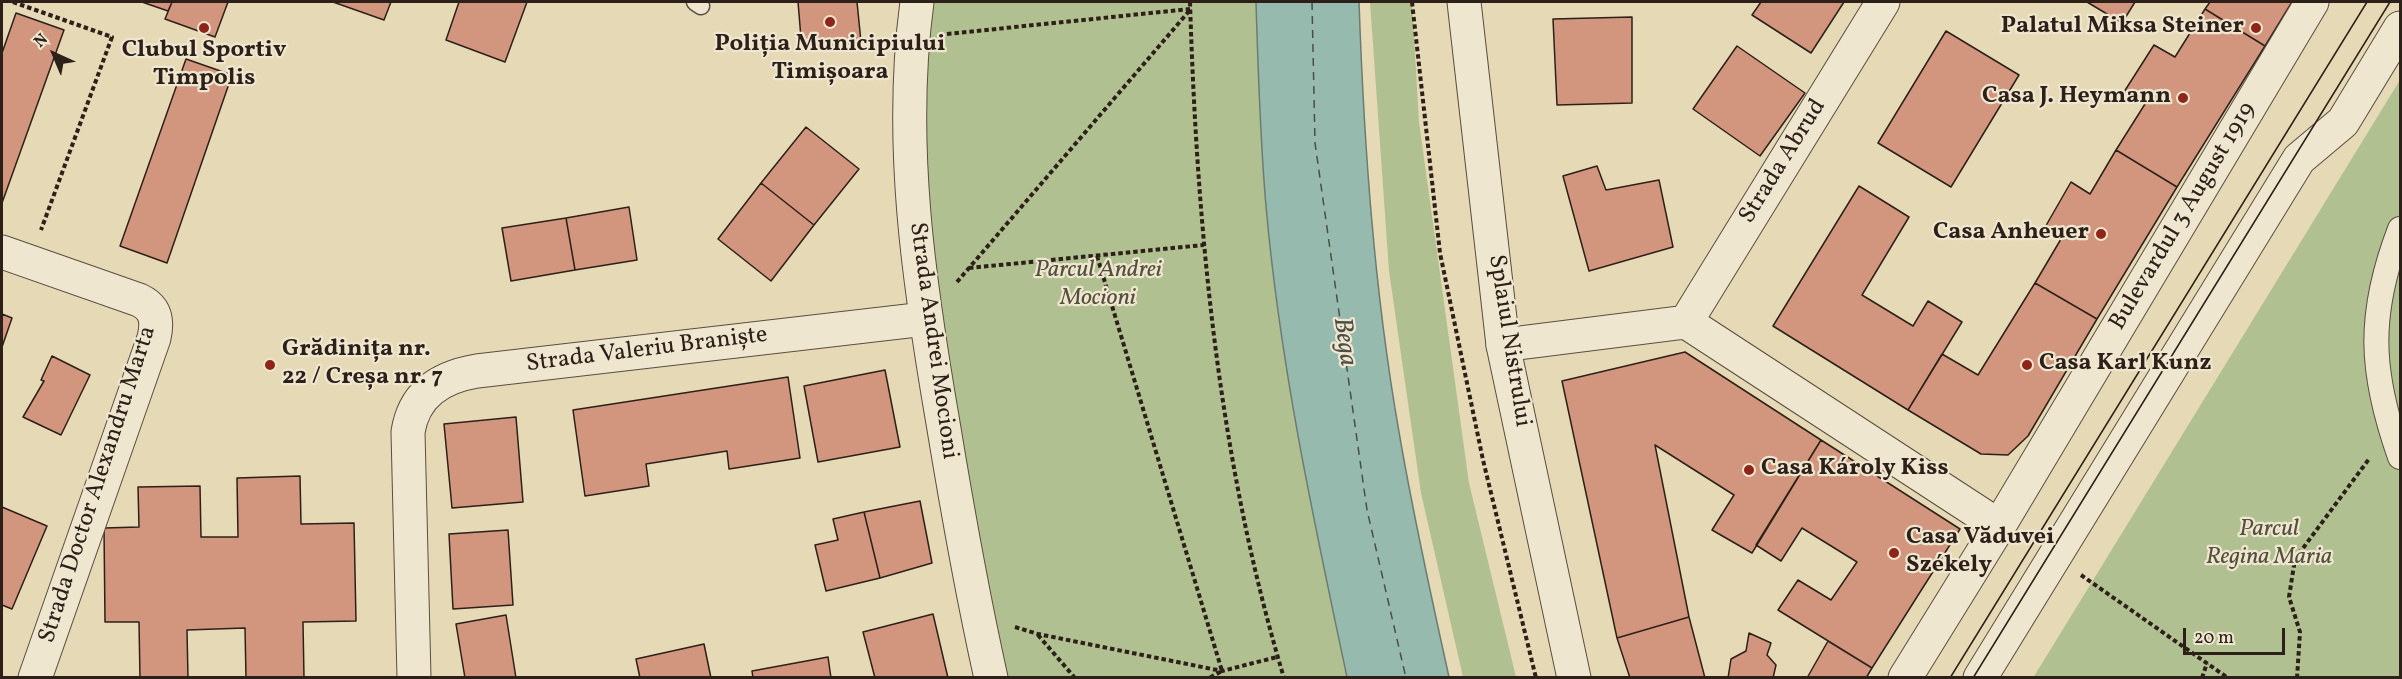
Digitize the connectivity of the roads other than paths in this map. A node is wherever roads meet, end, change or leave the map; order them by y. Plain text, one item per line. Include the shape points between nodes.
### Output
1 (917, 2) edge
2 (1464, 2) edge
3 (1883, 2) edge
4 (2312, 2) edge
5 (2400, 28) edge
6 (2400, 229) edge
7 (16, 257) edge
8 (925, 319) junction
9 (1686, 322) junction
10 (1503, 345) junction
11 (2400, 457) edge
12 (1999, 526) junction
13 (35, 678) edge
14 (414, 678) edge
15 (991, 678) edge
16 (1574, 678) edge
17 (1905, 678) edge
18 (1980, 678) edge

1 - 8 street, Strada Andrei Mocioni via 912,38 912,179
2 - 10 street, Splaiul Nistrului
3 - 9 street, Strada Abrud
4 - 12 street, Bulevardul 3 August 1919
5 - 18 street via 2343,122 2300,159
6 - 11 street via 2376,309 2377,370
7 - 13 street, Strada Doctor Alexandru Marta via 144,302 154,313 156,326
8 - 14 street, Strada Valeriu Braniște via 463,374 442,381 422,397 412,414 408,441
8 - 15 street, Strada Andrei Mocioni
9 - 10 street
9 - 12 street
10 - 16 street, Splaiul Nistrului
12 - 17 street, Bulevardul 3 August 1919

